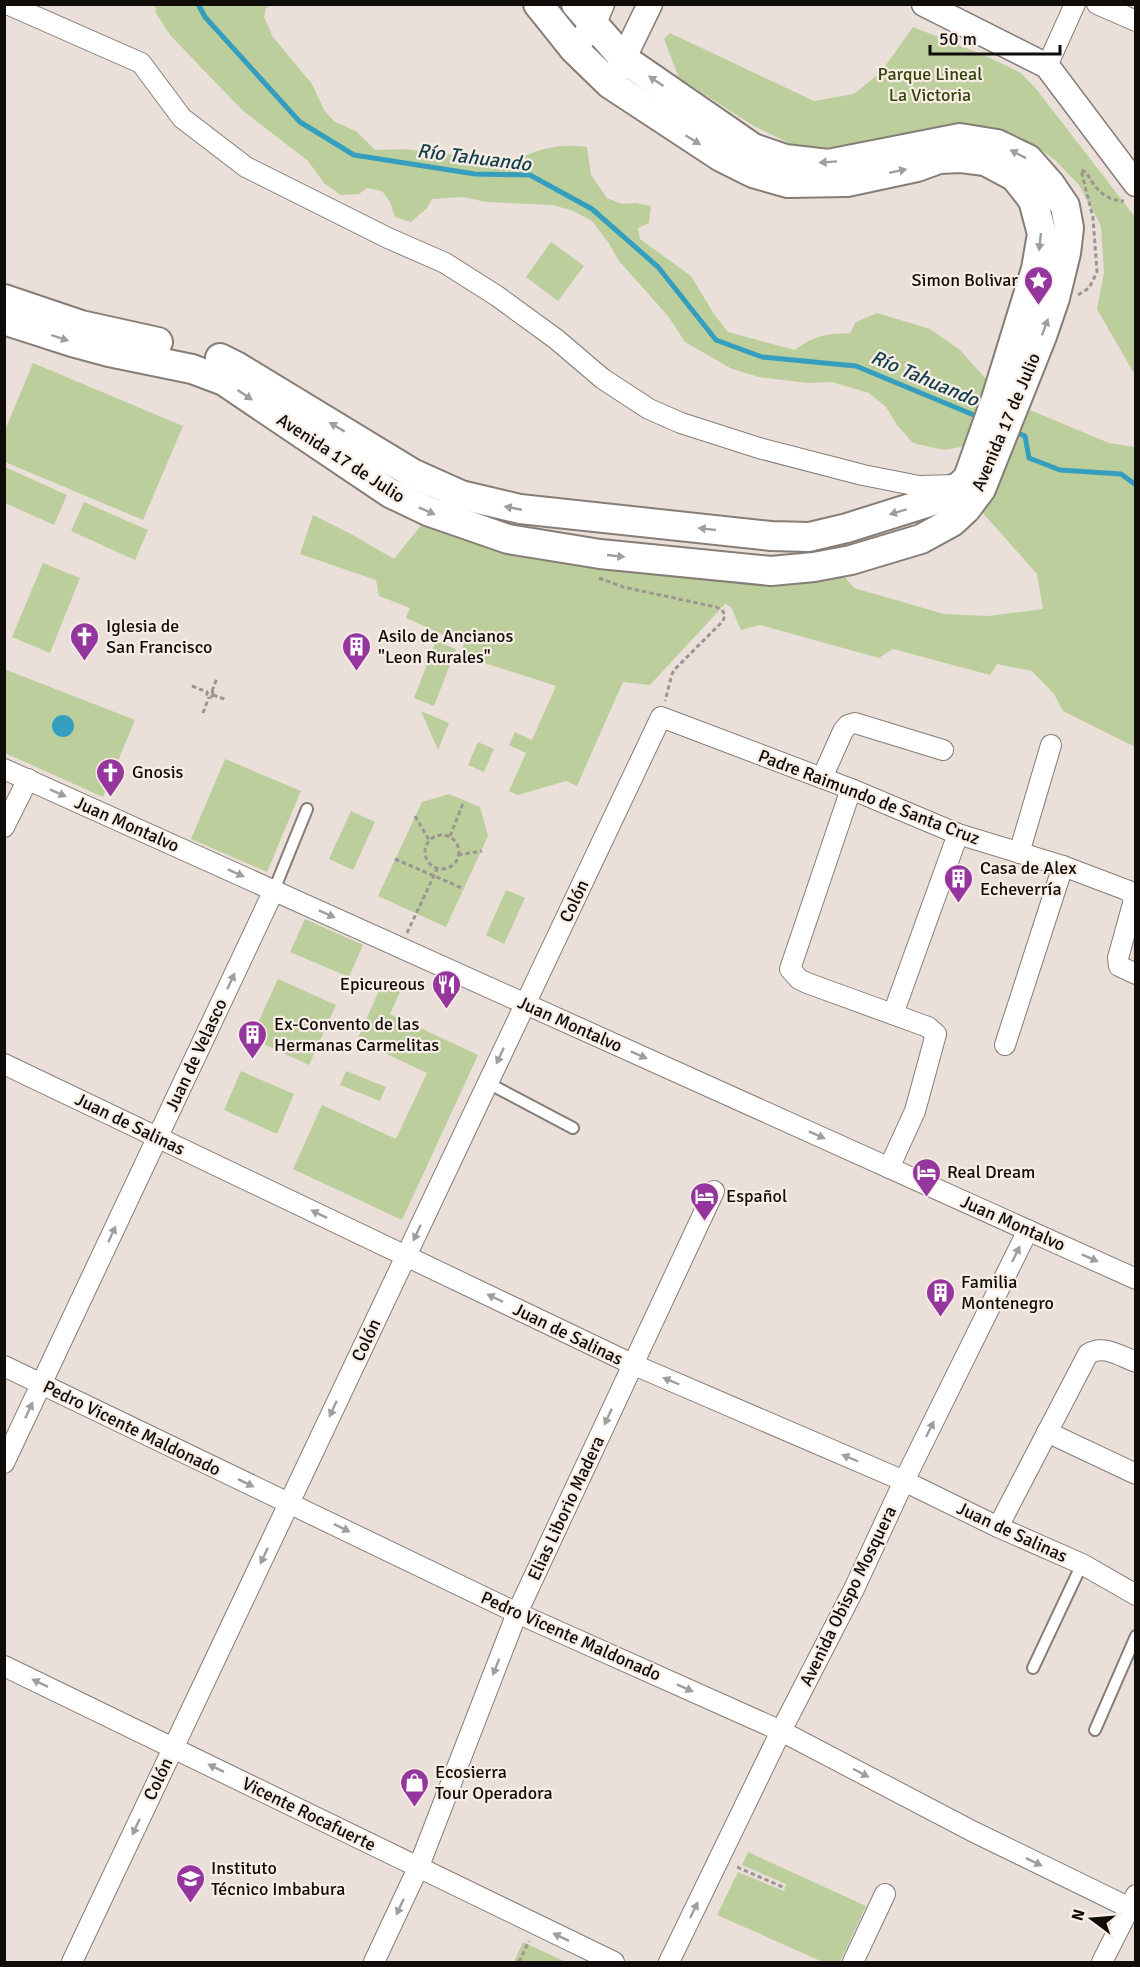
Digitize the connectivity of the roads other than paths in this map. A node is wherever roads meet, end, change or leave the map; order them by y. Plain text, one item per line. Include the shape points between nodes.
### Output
1 (7, 4) edge
2 (538, 4) edge
3 (650, 4) edge
4 (924, 4) edge
5 (1075, 4) edge
6 (1097, 4) edge
7 (590, 11) edge
8 (1136, 21) edge
9 (574, 49) junction
10 (624, 59) junction
11 (1047, 66) junction
12 (610, 84) junction
13 (1136, 184) edge
14 (4, 299) edge
15 (4, 320) edge
16 (1007, 400) junction
17 (970, 484) junction
18 (928, 493) junction
19 (661, 717) joint
20 (1051, 745) dead end
21 (943, 750) dead end
22 (4, 769) edge
23 (822, 778) junction
24 (28, 779) junction
25 (851, 789) junction
26 (307, 809) dead end
27 (4, 827) edge
28 (958, 834) junction
29 (1019, 853) junction
30 (1063, 866) junction
31 (274, 890) junction
32 (1136, 974) edge
33 (525, 1004) junction
34 (893, 1014) junction
35 (1005, 1045) dead end
36 (4, 1064) edge
37 (488, 1083) junction
38 (573, 1128) dead end
39 (158, 1137) junction
40 (889, 1168) junction
41 (714, 1191) dead end
42 (1028, 1230) junction
43 (406, 1256) junction
44 (1136, 1279) edge
45 (1136, 1362) edge
46 (632, 1364) junction
47 (4, 1366) edge
48 (42, 1384) junction
49 (1047, 1432) junction
50 (4, 1463) edge
51 (1136, 1474) edge
52 (904, 1481) junction
53 (289, 1503) junction
54 (998, 1527) junction
55 (1082, 1564) junction
56 (1136, 1594) edge
57 (517, 1613) junction
58 (1136, 1636) edge
59 (4, 1666) edge
60 (1033, 1668) dead end
61 (1095, 1730) dead end
62 (781, 1731) junction
63 (173, 1748) junction
64 (419, 1866) junction
65 (885, 1894) dead end
66 (1133, 1904) edge
67 (72, 1962) edge
68 (374, 1962) edge
69 (614, 1962) edge
70 (669, 1962) edge
71 (853, 1962) edge
72 (1102, 1962) edge

1 - 18 street via 141,63 182,118 246,167 445,263 497,296 648,409 759,448
2 - 9 main road, Avenida 17 de Julio
3 - 10 street
4 - 11 street
5 - 11 street
6 - 8 street
7 - 9 street
7 - 10 main road, Avenida 17 de Julio
9 - 12 main road, Avenida 17 de Julio
10 - 12 street
16 -> 10 main road, Avenida 17 de Julio via 1055,298 1069,228 1065,206 1028,159 997,144 960,138 828,164 785,159 753,148
11 - 13 street
12 -> 16 main road, Avenida 17 de Julio via 721,157 753,173 788,183 847,182 939,159 961,158 985,161 1015,177 1033,200 1042,234
18 -> 14 main road, Avenida 17 de Julio via 847,528 809,537 520,509 451,491 412,473 224,360 81,325
15 -> 17 main road, Avenida 17 de Julio via 91,347 215,377 390,493 430,512 508,539 600,554 771,571 814,567 921,539 952,522 966,509
16 - 17 main road, Avenida 17 de Julio
17 - 18 main road, Avenida 17 de Julio
19 - 23 street, Padre Raimundo de Santa Cruz
19 - 33 street, Colón
20 - 29 street
21 - 23 street via 855,723 843,731
22 - 24 street, Juan Montalvo
23 - 25 street, Padre Raimundo de Santa Cruz
24 - 27 street
24 -> 31 street, Juan Montalvo
25 - 28 street, Padre Raimundo de Santa Cruz
25 - 34 street via 790,969 807,983
26 - 31 lane, Juan de Velasco
28 - 29 street, Padre Raimundo de Santa Cruz
28 - 34 street
29 - 30 street, Padre Raimundo de Santa Cruz
30 - 32 street, Padre Raimundo de Santa Cruz via 1129,891 1133,897 1118,958 1119,966
30 - 35 street
31 -> 33 street, Juan Montalvo
39 -> 31 street, Juan de Velasco
33 -> 37 street, Colón
33 -> 40 street, Juan Montalvo
34 - 40 street via 928,1026 936,1034 915,1111
36 - 39 street, Juan de Salinas
37 - 38 lane
37 -> 43 street, Colón
43 -> 39 street, Juan de Salinas
48 -> 39 street, Juan de Velasco
40 - 42 street, Juan Montalvo
41 - 46 street, Elias Liborio Madera
42 -> 44 street, Juan Montalvo
52 -> 42 street, Avenida Obispo Mosquera
46 -> 43 street, Juan de Salinas
43 -> 53 street, Colón
45 - 49 street via 1104,1350 1088,1354
52 -> 46 street, Juan de Salinas
46 -> 57 street, Elias Liborio Madera
47 - 48 street, Pedro Vicente Maldonado
50 -> 48 street, Juan de Velasco
48 -> 53 street, Pedro Vicente Maldonado
49 - 51 street
49 - 54 street
52 - 54 street, Juan de Salinas
52 - 62 street, Avenida Obispo Mosquera
53 -> 57 street, Pedro Vicente Maldonado
53 -> 63 street, Colón
54 - 55 street, Juan de Salinas
55 - 56 street, Juan de Salinas
55 - 60 lane
57 -> 62 street, Pedro Vicente Maldonado
57 -> 64 street, Elias Liborio Madera
58 - 61 lane
63 -> 59 street, Vicente Rocafuerte
62 -> 66 street, Pedro Vicente Maldonado via 972,1831
70 -> 62 street, Avenida Obispo Mosquera
64 -> 63 street, Vicente Rocafuerte
63 -> 67 street, Colón
64 -> 68 street, Elias Liborio Madera
69 -> 64 street, Vicente Rocafuerte
65 - 71 street
66 - 72 street

